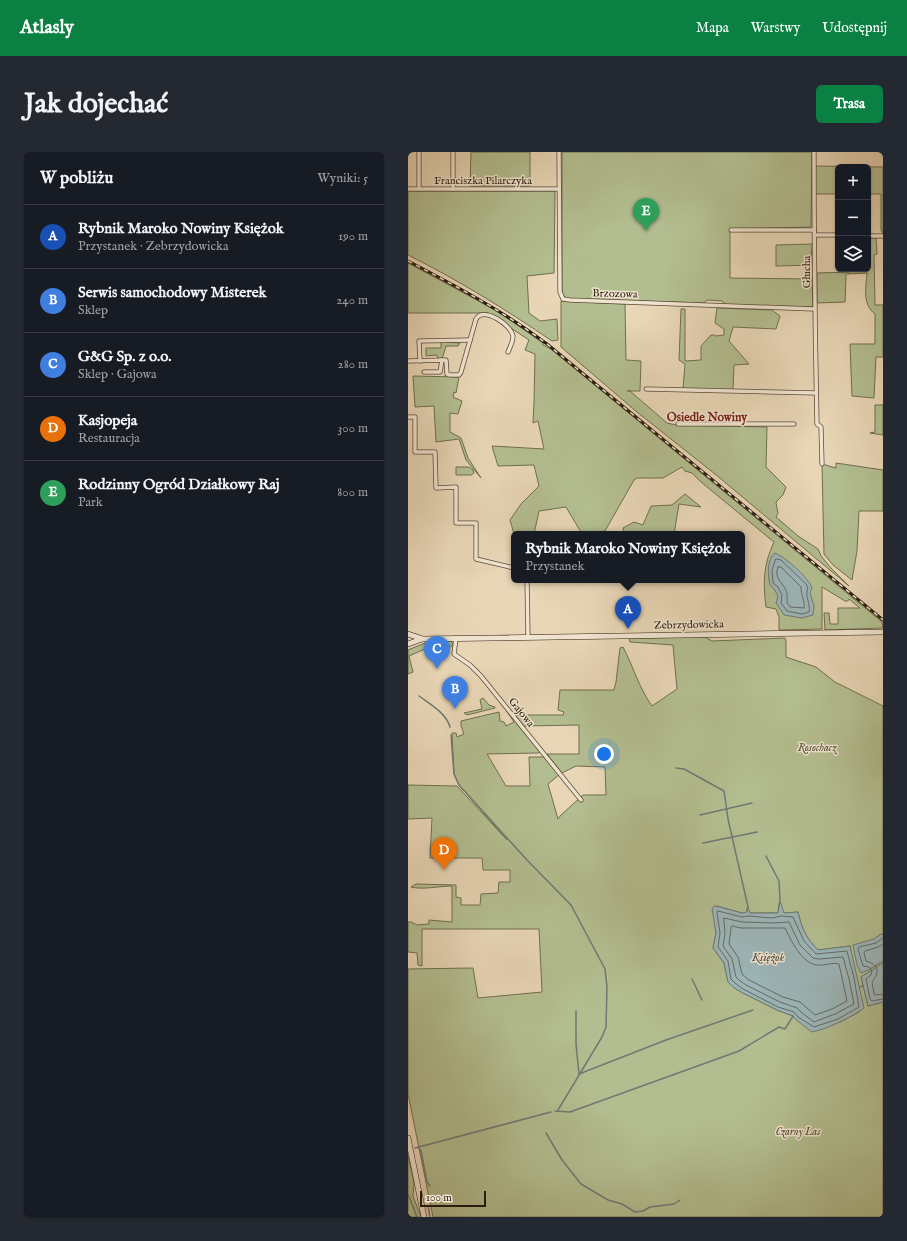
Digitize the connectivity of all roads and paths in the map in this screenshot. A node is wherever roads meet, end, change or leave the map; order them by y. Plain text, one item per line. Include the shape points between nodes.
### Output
1 (419, 152) edge
2 (454, 152) edge
3 (559, 152) edge
4 (814, 152) edge
5 (408, 189) edge
6 (419, 189) junction
7 (453, 189) junction
8 (559, 189) junction
9 (731, 230) dead end
10 (814, 230) junction
11 (815, 235) junction
12 (835, 235) edge
13 (871, 236) edge
14 (883, 236) edge
15 (814, 309) junction
16 (470, 340) junction
17 (508, 352) dead end
18 (442, 360) junction
19 (408, 361) edge
20 (420, 361) junction
21 (424, 372) dead end
22 (646, 389) dead end
23 (816, 393) junction
24 (408, 417) edge
25 (678, 424) dead end
26 (794, 424) dead end
27 (822, 464) dead end
28 (511, 567) edge
29 (527, 583) edge
30 (883, 632) edge
31 (408, 634) edge
32 (528, 637) junction
33 (456, 638) junction
34 (423, 639) junction
35 (408, 644) edge
36 (581, 800) dead end
37 (408, 1138) edge
38 (424, 1217) edge

1 - 6 street
2 - 7 street
3 - 8 street, Brzozowa
4 - 10 street, Głucha
5 - 6 street, Franciszka Pilarczyka
6 - 7 street, Franciszka Pilarczyka
7 - 8 street, Franciszka Pilarczyka
8 - 15 street, Brzozowa via 560,292 563,298
9 - 10 street
10 - 11 street, Głucha
11 - 12 street
11 - 15 street, Głucha
13 - 14 street
15 - 23 street, Głucha
16 - 17 street via 477,317 481,314 488,315 505,324 510,330 513,339
16 - 18 street via 460,374 448,375 446,360
16 - 20 street via 419,341
18 - 20 street
18 - 21 street via 440,372
19 - 20 street
22 - 23 street
23 - 27 street, Głucha via 817,424 821,427
24 - 28 street via 415,417 416,452 436,452 436,488 456,487 456,523 476,523 476,559
25 - 26 street
29 - 32 street
30 - 32 street, Zebrzydowicka
31 - 34 street, Zebrzydowicka
32 - 33 street, Zebrzydowicka
33 - 34 street, Zebrzydowicka
33 - 36 street, Gajowa via 454,654 481,676
34 - 35 street, Zebrzydowicka
37 - 38 street

